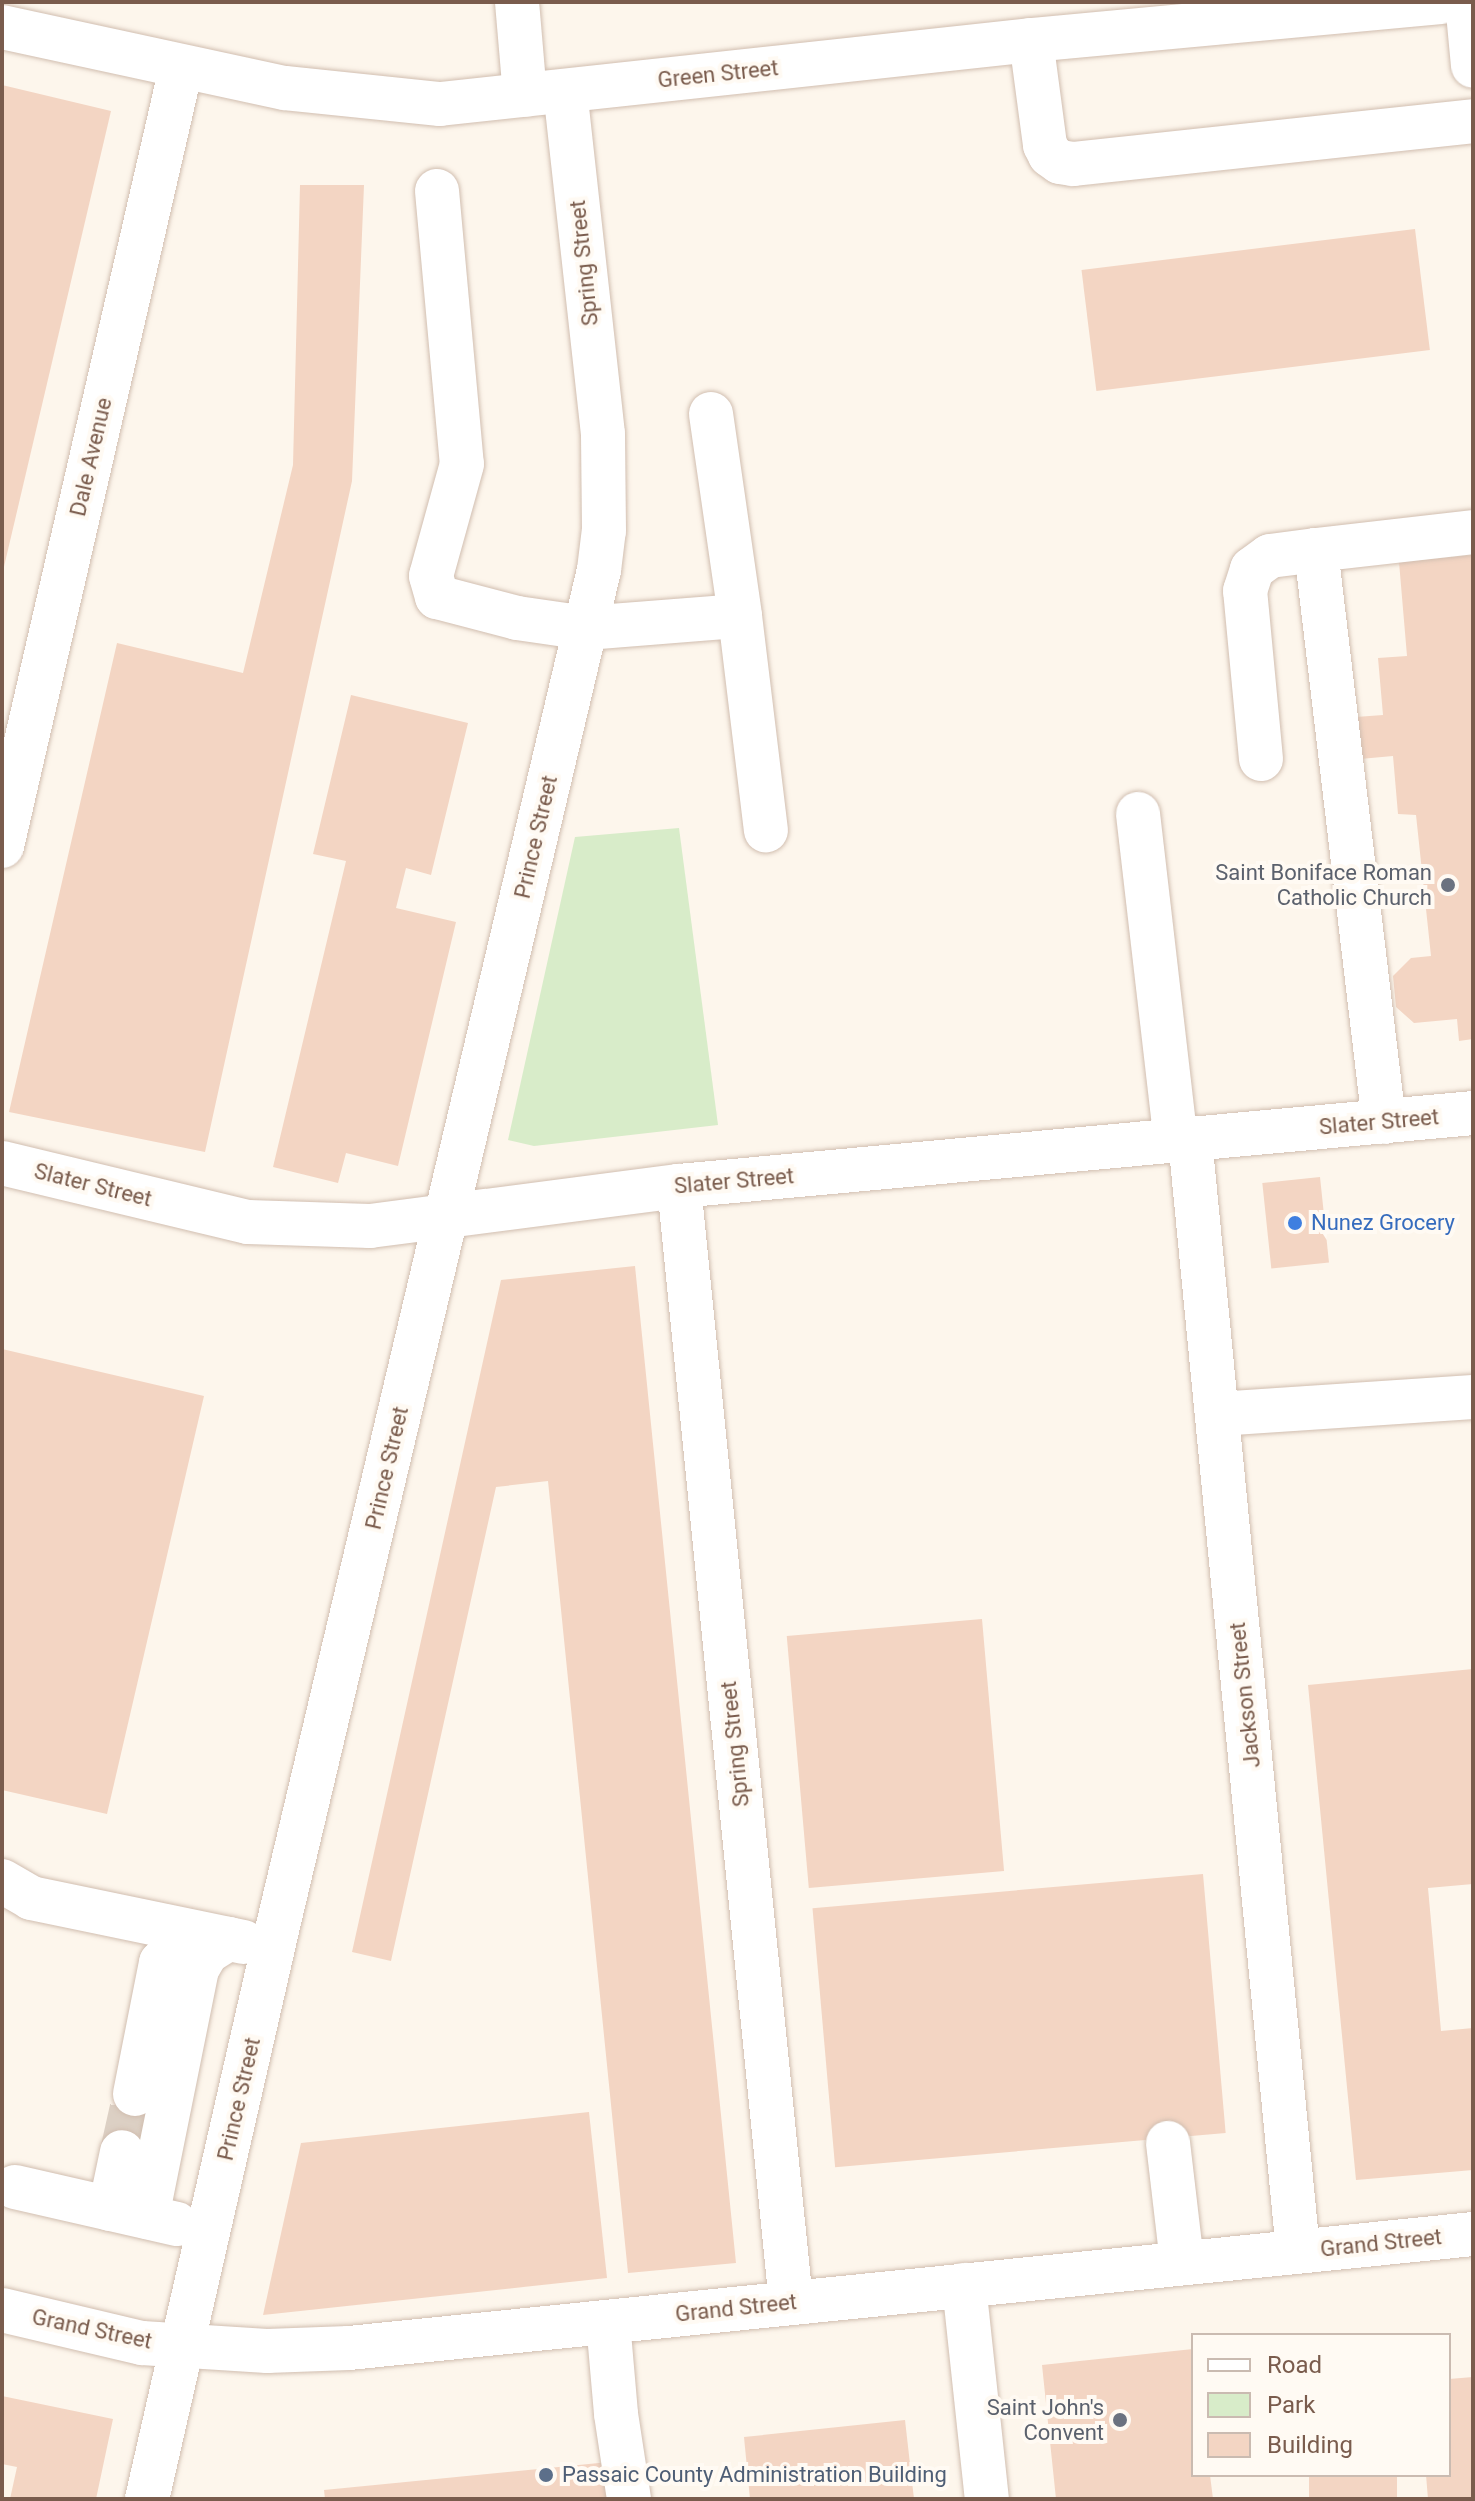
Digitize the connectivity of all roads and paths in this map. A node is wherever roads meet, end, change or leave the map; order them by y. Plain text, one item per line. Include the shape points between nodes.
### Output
1 (517, 2) edge
2 (1440, 2) edge
3 (1467, 2) edge
4 (1083, 18) edge
5 (2, 27) edge
6 (1031, 40) junction
7 (1473, 66) edge
8 (181, 68) junction
9 (545, 93) junction
10 (1473, 121) edge
11 (437, 191) dead end
12 (711, 414) dead end
13 (603, 434) joint
14 (1473, 532) edge
15 (1316, 550) junction
16 (740, 616) junction
17 (586, 628) junction
18 (1261, 759) dead end
19 (1138, 814) dead end
20 (766, 830) dead end
21 (2, 846) edge
22 (1473, 1113) edge
23 (1384, 1122) junction
24 (1183, 1140) junction
25 (2, 1163) edge
26 (679, 1186) junction
27 (447, 1216) junction
28 (1473, 1397) edge
29 (1217, 1414) junction
30 (2, 1881) edge
31 (228, 1939) junction
32 (273, 1948) junction
33 (135, 2094) tunnel mouth
34 (1168, 2143) dead end
35 (122, 2152) tunnel mouth
36 (15, 2187) dead end
37 (128, 2213) junction
38 (207, 2231) junction
39 (1473, 2234) edge
40 (1298, 2251) junction
41 (1182, 2263) junction
42 (964, 2285) junction
43 (791, 2302) junction
44 (2, 2310) edge
45 (608, 2322) junction
46 (180, 2346) junction
47 (147, 2499) edge
48 (629, 2499) edge
49 (987, 2499) edge

1 - 9 street, Spring Street
2 - 4 street, Green Street
3 - 7 street
4 - 6 street, Green Street
5 - 8 street, Green Street
6 - 9 street, Green Street
6 - 10 street via 1045,145 1060,162
8 - 9 street, Green Street via 378,100 440,104
8 - 21 street, Dale Avenue
9 - 13 street, Spring Street
11 - 17 street via 462,464 431,576 437,597 517,618
12 - 16 street
13 - 17 street, Prince Street via 604,531
14 - 15 street
15 - 18 street via 1270,556 1252,569 1245,591
15 - 23 street
16 - 17 street
16 - 20 street
17 - 27 street, Prince Street
19 - 24 street, Jackson Street
22 - 23 street, Slater Street
23 - 24 street, Slater Street
24 - 26 street, Slater Street
24 - 29 street, Jackson Street
25 - 27 street, Slater Street via 248,1222 370,1226
26 - 27 street, Slater Street
26 - 43 street, Spring Street
27 - 32 street, Prince Street
28 - 29 street
29 - 40 street, Jackson Street
30 - 31 street via 31,1898
31 - 32 street
31 - 33 street via 179,1943 161,1963
31 - 37 street via 207,1952 197,1969
32 - 38 street, Prince Street
34 - 41 street
35 - 37 street
36 - 37 street
37 - 38 street
38 - 46 street, Prince Street
39 - 40 street, Grand Street
40 - 41 street, Grand Street
41 - 42 street, Grand Street
42 - 43 street, Grand Street
42 - 49 street
43 - 45 street, Grand Street
44 - 46 street, Grand Street via 142,2343
45 - 46 street, Grand Street via 349,2348
45 - 48 street
46 - 47 street, Prince Street

